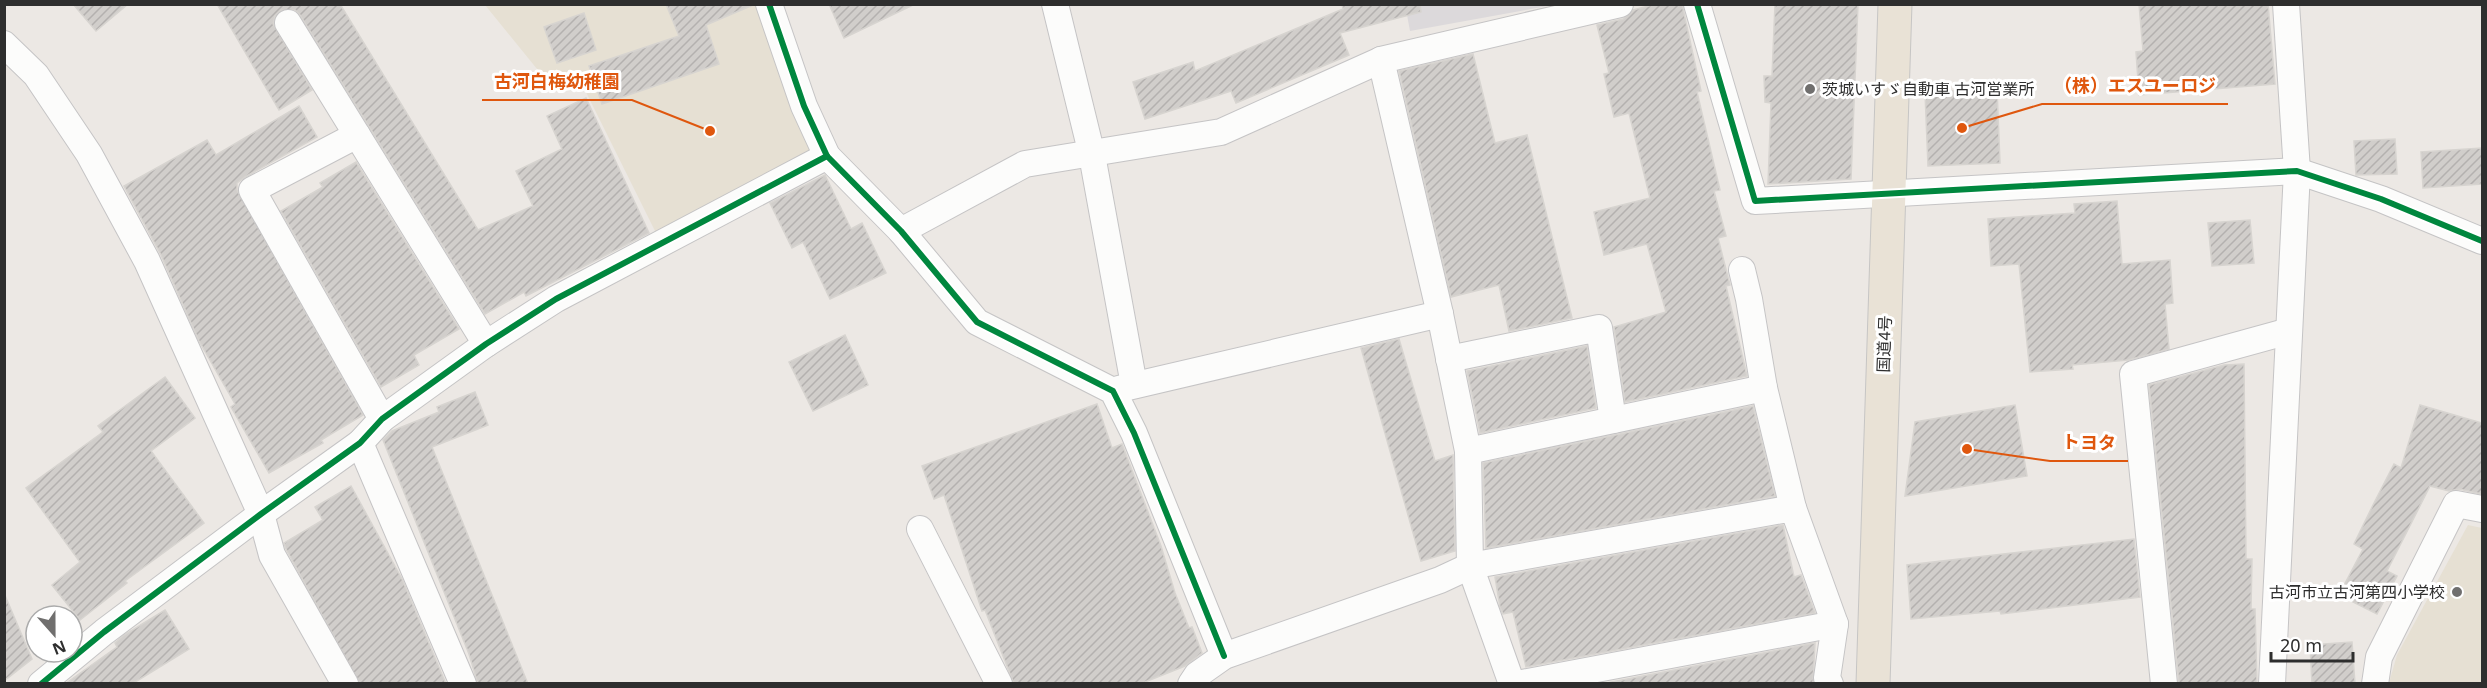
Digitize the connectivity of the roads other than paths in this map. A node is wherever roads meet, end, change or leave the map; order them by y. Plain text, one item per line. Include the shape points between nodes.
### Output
1 (769, 4) edge
2 (1055, 4) edge
3 (1620, 4) edge
4 (1697, 4) edge
5 (1895, 4) edge
6 (2286, 4) edge
7 (288, 23) dead end
8 (4, 44) edge
9 (1381, 60) junction
10 (357, 135) junction
11 (1092, 155) junction
12 (827, 156) junction
13 (2297, 171) junction
14 (1889, 194) junction
15 (901, 231) junction
16 (2482, 241) edge
17 (1742, 270) dead end
18 (1440, 314) junction
19 (2289, 331) junction
20 (486, 344) junction
21 (1449, 359) junction
22 (1124, 388) junction
23 (1764, 388) junction
24 (382, 419) junction
25 (1613, 420) junction
26 (360, 443) junction
27 (1468, 452) junction
28 (1793, 508) junction
29 (2482, 509) edge
30 (261, 514) junction
31 (920, 529) dead end
32 (1470, 566) junction
33 (1835, 624) junction
34 (1224, 656) junction
35 (41, 684) edge
36 (345, 684) edge
37 (463, 684) edge
38 (999, 684) edge
39 (1191, 684) edge
40 (1512, 684) edge
41 (1517, 684) edge
42 (1830, 684) edge
43 (1873, 684) edge
44 (2164, 684) edge
45 (2272, 684) edge
46 (2375, 684) edge

1 - 12 street via 804,106
2 - 11 street
3 - 9 street
4 - 14 street via 1755,201
5 - 14 highway, 国道4号
6 - 13 street
7 - 10 street
8 - 30 street via 36,75 94,164 147,261
9 - 11 street via 1221,132
9 - 18 street
10 - 20 street
10 - 24 street via 252,190
11 - 15 street via 1025,164
11 - 22 street
12 - 15 street
12 - 20 street via 556,299
13 - 14 street
13 - 16 street via 2381,199
13 - 19 street
14 - 43 highway, 国道4号
15 - 22 street via 977,322
17 - 23 street
18 - 21 street
18 - 22 street
19 - 44 street via 2133,374
19 - 45 street
20 - 24 street
21 - 25 street via 1599,328
21 - 27 street
22 - 34 street via 1134,433
23 - 25 street
23 - 28 street
24 - 26 street
25 - 27 street
26 - 30 street
26 - 37 street
27 - 32 street
28 - 32 street
28 - 33 street
29 - 46 street via 2456,504 2379,657
30 - 35 street
30 - 36 street via 272,555
31 - 38 street
32 - 34 street
32 - 40 street
33 - 41 street
33 - 42 street via 1827,678
34 - 39 street

